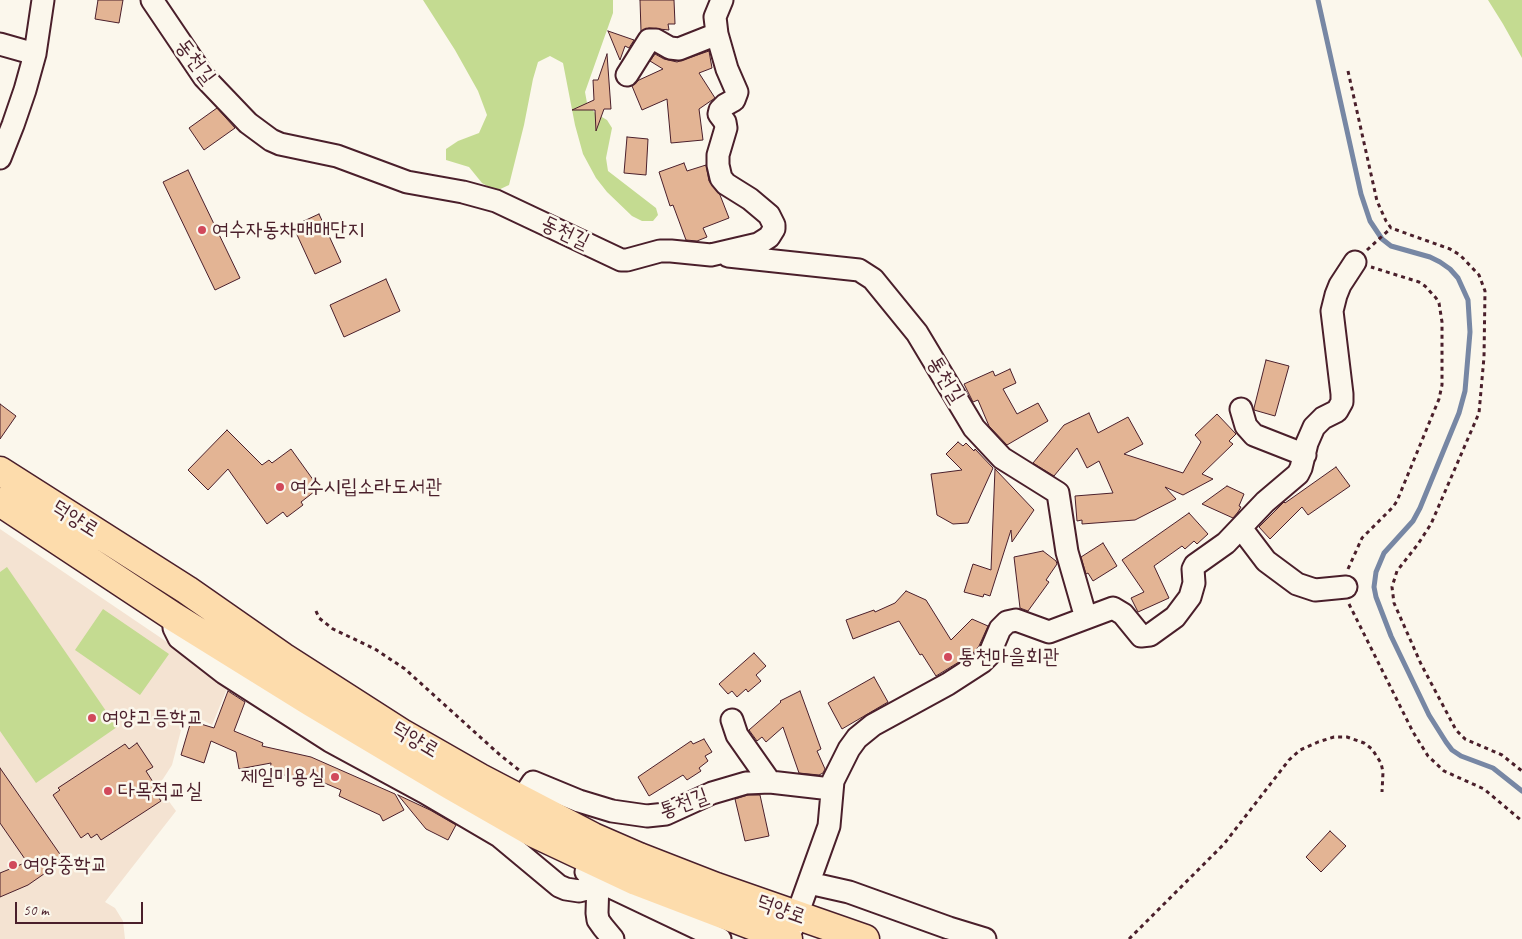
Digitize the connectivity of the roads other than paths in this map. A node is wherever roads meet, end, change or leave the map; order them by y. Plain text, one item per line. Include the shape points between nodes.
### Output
1 (43, 0) edge
2 (152, 0) edge
3 (722, 0) edge
4 (717, 34) junction
5 (0, 44) edge
6 (35, 54) junction
7 (627, 75) dead end
8 (0, 158) edge
9 (711, 254) junction
10 (1358, 258) road end
11 (1241, 409) dead end
12 (1305, 455) junction
13 (3, 480) edge
14 (1241, 528) junction
15 (1346, 587) road end
16 (187, 590) junction
17 (174, 617) junction
18 (1086, 618) junction
19 (732, 720) dead end
20 (770, 782) junction
21 (831, 789) junction
22 (527, 791) junction
23 (600, 874) junction
24 (809, 883) junction
25 (791, 931) edge
26 (613, 939) edge
27 (720, 939) edge
28 (865, 939) edge
29 (985, 939) edge

1 - 6 street
2 - 9 street, 동천길 via 204,77 248,123 270,140 337,156 407,182 496,201 622,260 660,251
3 - 4 street, 동천길 via 715,17
4 - 7 street via 677,49 649,40
4 - 9 street, 동천길 via 737,92 734,100 719,114 726,128 718,155 721,178 769,215 774,225 772,234 758,244
5 - 6 street
6 - 8 street
9 - 18 street, 통천길 via 860,270 873,279 918,333 978,433 1002,458 1058,493 1067,552
10 - 12 street via 1340,285 1332,312 1342,402 1337,411 1314,427
11 - 12 street via 1246,426 1254,435
12 - 14 street via 1298,474
13 - 16 main road, 덕양로
13 - 17 main road, 덕양로
14 - 15 street via 1266,561 1297,584 1315,590
14 - 18 street via 1196,565 1190,597 1175,616 1150,635 1139,634 1116,609 1110,608
16 - 17 main road
16 - 22 main road, 덕양로 via 283,657 404,734
17 - 23 main road, 덕양로
17 - 23 street, 덕양로 via 174,628 179,638 224,673 330,741 499,836 553,883 579,891 590,888
18 - 21 street via 1049,632 1016,620 1007,622 1000,629 990,655 982,662 874,725 858,738 849,749
19 - 20 street via 736,735
20 - 21 street, 통천길
20 - 22 street, 통천길 via 746,783 712,793 666,814 648,816
21 - 24 street via 829,826
22 - 25 main road, 덕양로 via 591,836 716,887
23 - 25 main road, 덕양로 via 636,881
23 - 26 street via 598,920
23 - 27 street, 덕양로
24 - 25 street
24 - 29 street via 849,892
25 - 28 main road, 덕양로

